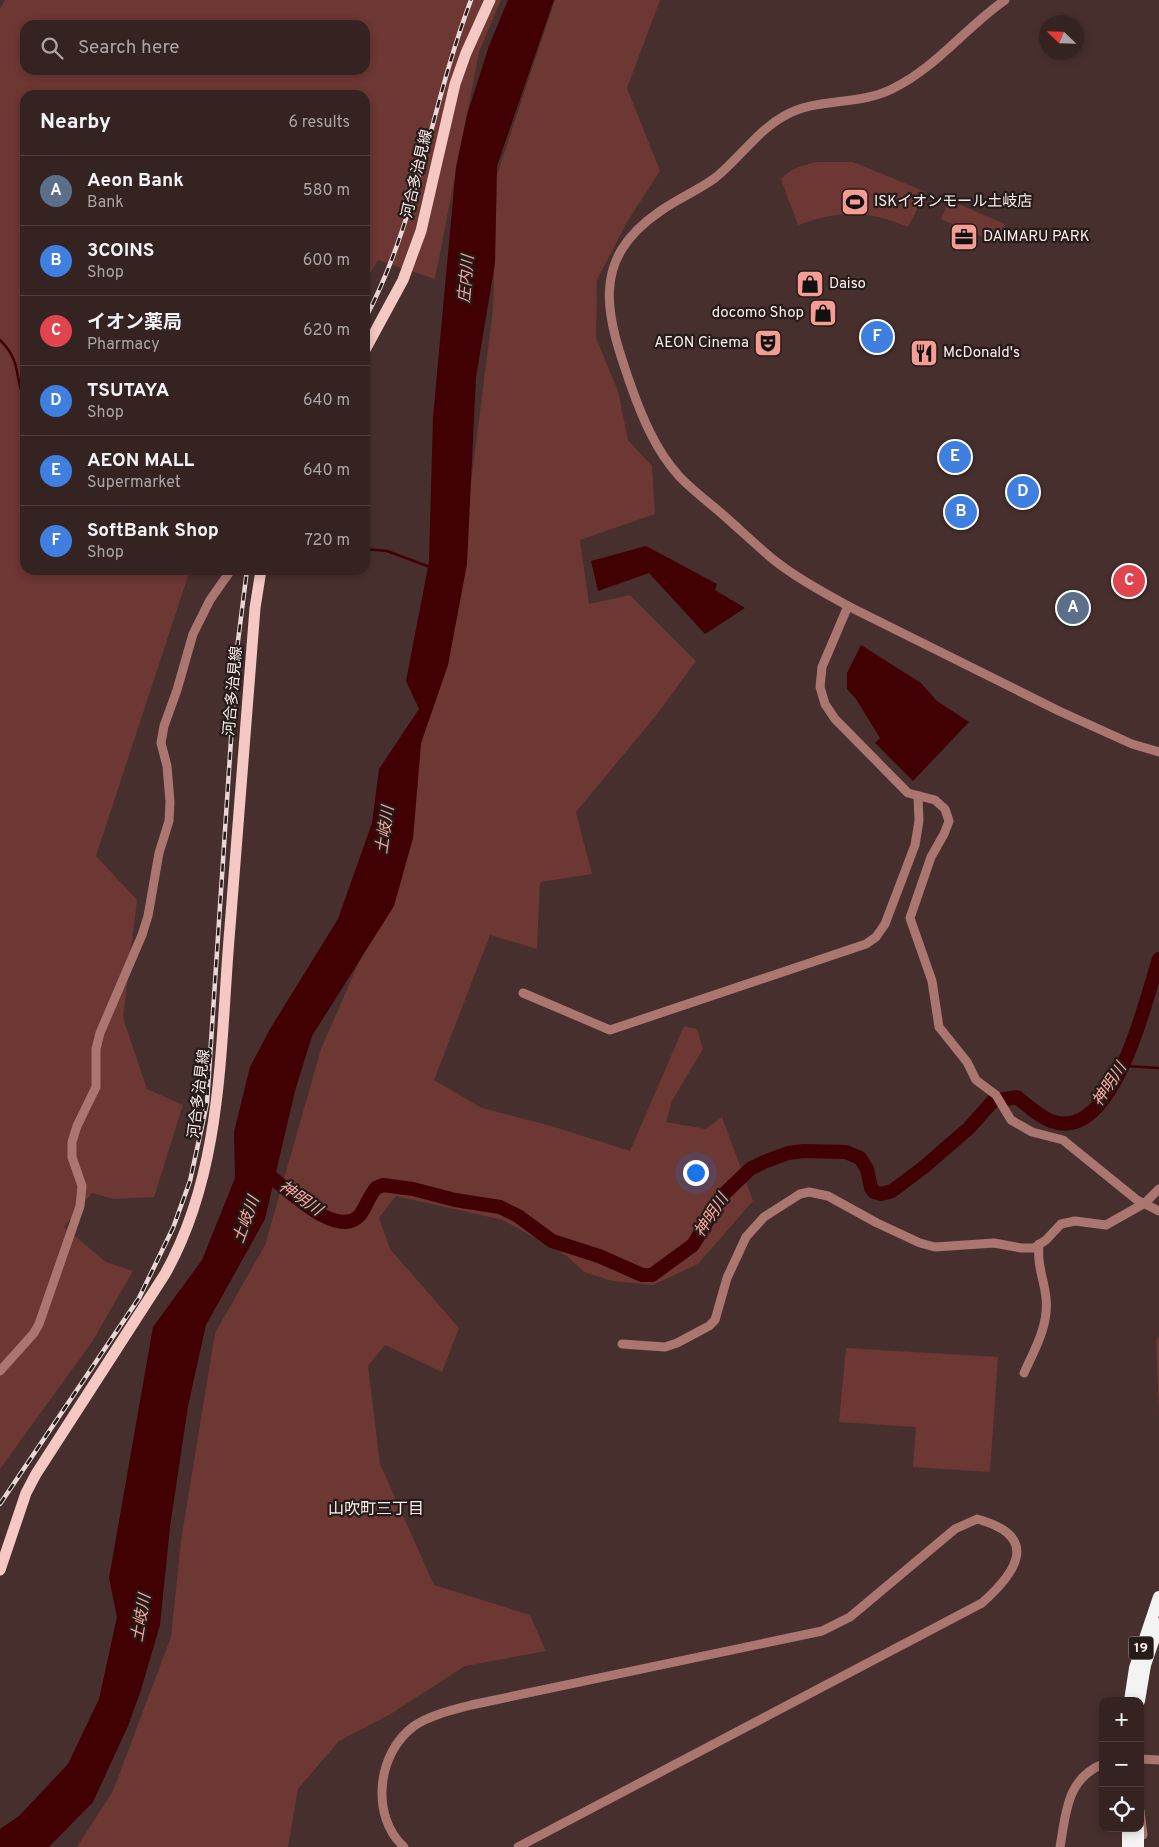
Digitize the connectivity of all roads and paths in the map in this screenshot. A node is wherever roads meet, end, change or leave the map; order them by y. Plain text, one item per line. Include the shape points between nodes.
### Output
1 (490, 0) edge
2 (1002, 1) edge
3 (370, 341) edge
4 (228, 575) edge
5 (260, 575) edge
6 (848, 606) junction
7 (1159, 752) edge
8 (918, 796) junction
9 (523, 993) dead end
10 (1159, 1190) edge
11 (1145, 1204) junction
12 (1159, 1211) edge
13 (1039, 1244) junction
14 (622, 1344) dead end
15 (0, 1371) edge
16 (1024, 1373) dead end
17 (0, 1570) edge
18 (1159, 1597) edge
19 (1159, 1624) edge
20 (1131, 1697) edge
21 (1140, 1697) edge
22 (1099, 1767) edge
23 (1099, 1770) edge
24 (1122, 1832) edge
25 (1128, 1832) edge
26 (1138, 1832) edge
27 (1142, 1832) edge
28 (404, 1847) edge
29 (518, 1847) edge
30 (1060, 1847) edge
31 (1065, 1847) edge
32 (1122, 1847) edge
33 (1128, 1847) edge
34 (1138, 1847) edge
35 (1144, 1847) edge

1 - 3 main road, 河合多治見線 via 455,84 418,239 403,280
2 - 6 street via 922,72 890,90 871,97 810,106 784,116 715,177 638,228 622,248 608,287 609,316 641,414 678,475 770,558
4 - 15 street via 193,634 161,734 167,766 169,821 159,853 145,926 100,1033 96,1049 96,1087 72,1142 72,1157 82,1186 80,1206 39,1324
5 - 17 main road, 河合多治見線 via 216,1108 192,1217 165,1274 26,1492
6 - 7 street via 1092,726
6 - 8 street via 822,667 820,687 825,704 835,719 908,793
8 - 9 street via 919,821 915,845 884,924 866,944 610,1030
8 - 11 street via 935,800 945,809 949,821 931,857 910,918 932,981 939,1027 967,1062 976,1080 996,1095 1011,1120 1032,1132 1063,1140
10 - 11 street
11 - 12 street
11 - 13 street via 1106,1225 1075,1221 1061,1224
13 - 14 street via 1034,1248 994,1244 935,1247 877,1223 828,1196 809,1192 800,1194 764,1217 746,1237 728,1278 715,1320 709,1326 665,1347
13 - 16 street via 1038,1260 1045,1288 1046,1317
18 - 20 highway, 19 via 1135,1668
19 - 21 highway, 19 via 1145,1665
22 - 30 street via 1084,1776 1072,1790
23 - 31 street via 1077,1792
24 - 32 street
25 - 33 highway
26 - 34 highway
27 - 35 street
28 - 29 street via 395,1839 384,1812 381,1782 391,1752 414,1726 439,1714 471,1705 822,1630 850,1617 955,1529 977,1519 998,1524 1015,1541 1018,1559 1004,1584 982,1603

